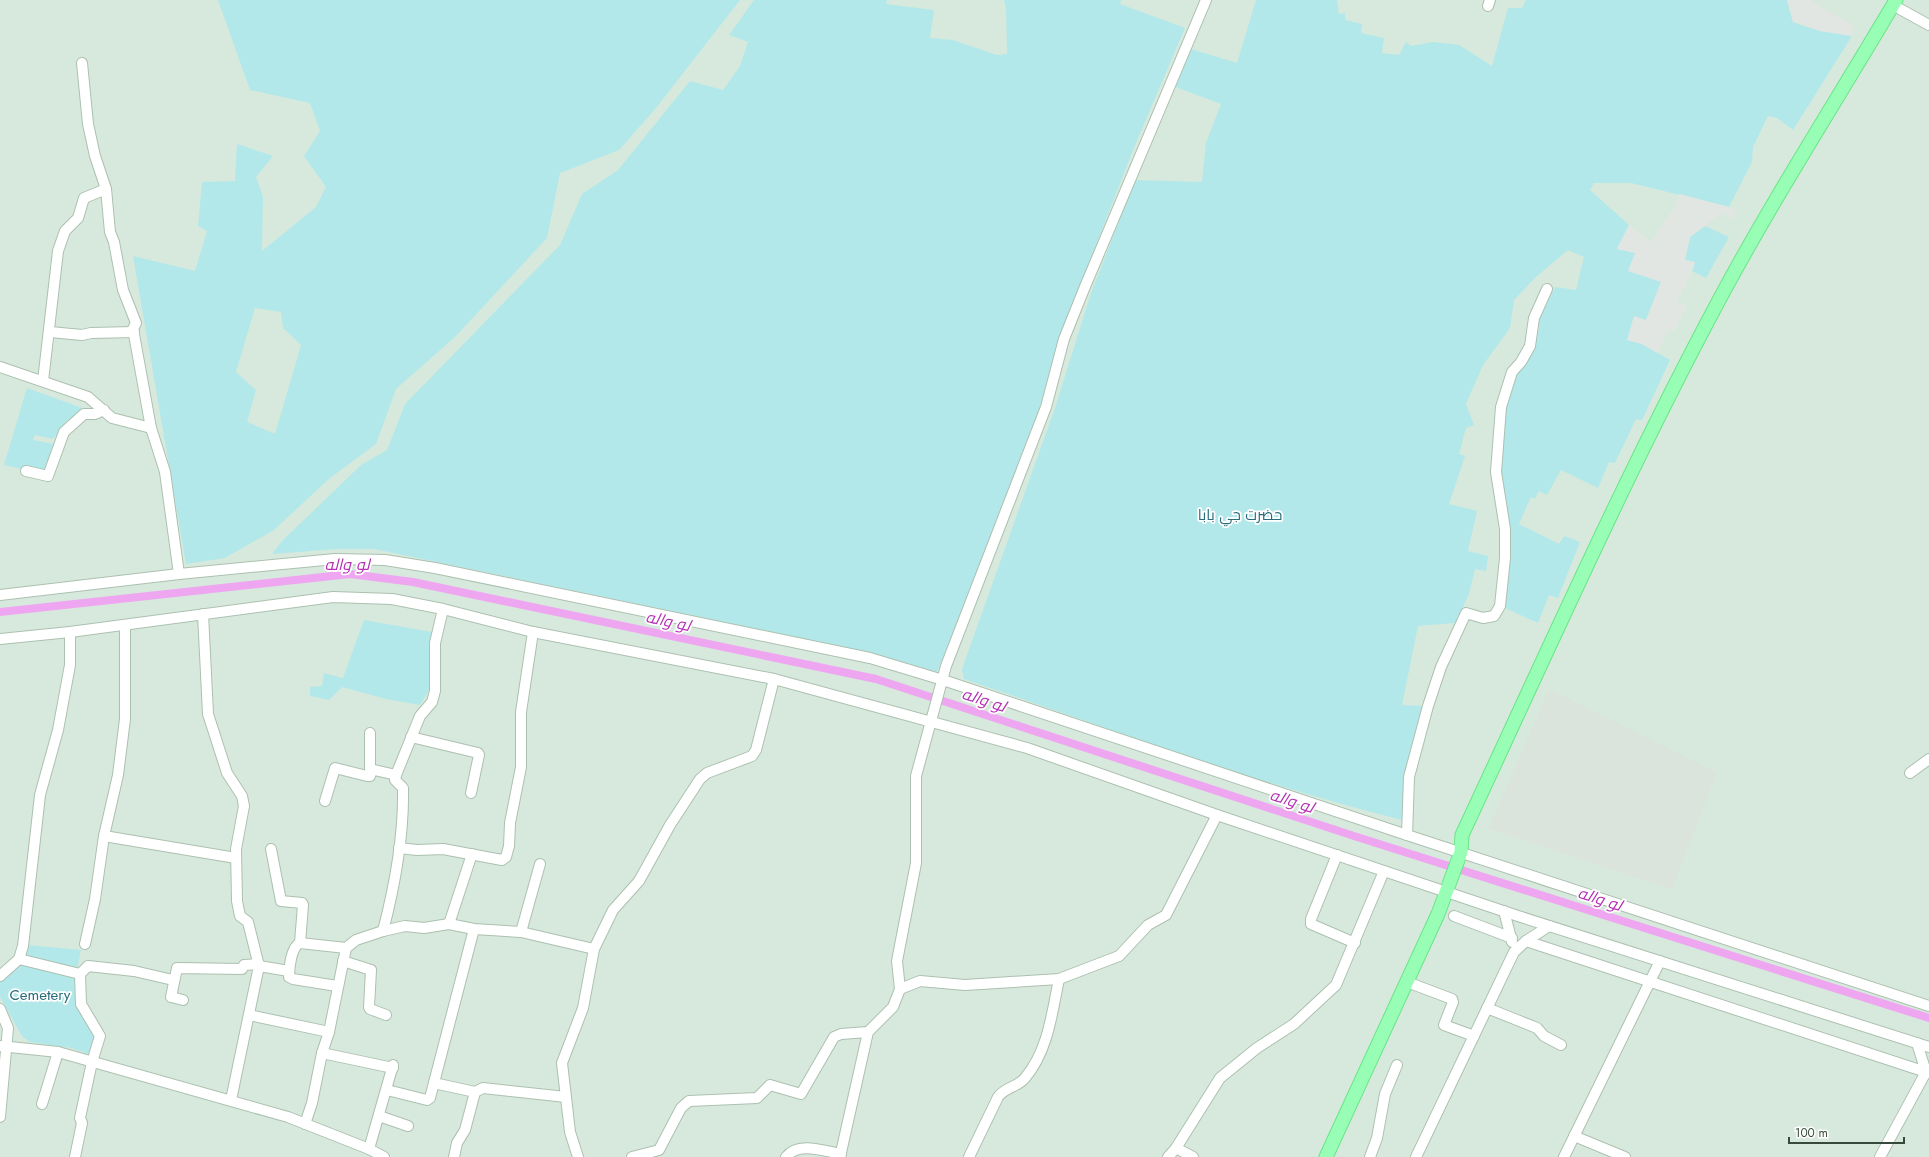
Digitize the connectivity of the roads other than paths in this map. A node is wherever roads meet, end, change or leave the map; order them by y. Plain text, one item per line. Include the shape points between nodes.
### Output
1 (1206, 0) edge
2 (1901, 3) edge
3 (1929, 25) edge
4 (82, 63) dead end
5 (106, 189) junction
6 (1547, 289) dead end
7 (50, 332) junction
8 (134, 332) junction
9 (0, 367) edge
10 (43, 381) junction
11 (104, 410) junction
12 (152, 428) junction
13 (26, 471) dead end
14 (179, 574) junction
15 (0, 595) edge
16 (443, 609) junction
17 (203, 614) junction
18 (125, 625) junction
19 (70, 632) junction
20 (533, 632) junction
21 (0, 639) edge
22 (774, 679) junction
23 (942, 684) junction
24 (930, 720) junction
25 (370, 733) dead end
26 (411, 737) junction
27 (1929, 759) edge
28 (372, 770) junction
29 (1910, 773) dead end
30 (396, 775) junction
31 (471, 793) dead end
32 (325, 801) dead end
33 (1217, 815) junction
34 (1407, 835) junction
35 (104, 836) junction
36 (399, 848) junction
37 (271, 849) dead end
38 (472, 854) junction
39 (1337, 855) junction
40 (1459, 856) junction
41 (236, 858) junction
42 (540, 864) dead end
43 (1384, 871) junction
44 (1447, 891) junction
45 (1504, 911) junction
46 (1454, 916) dead end
47 (449, 924) junction
48 (1549, 926) junction
49 (474, 929) junction
50 (383, 931) junction
51 (521, 932) junction
52 (1512, 938) junction
53 (1526, 941) junction
54 (300, 943) junction
55 (1354, 943) junction
56 (84, 944) dead end
57 (346, 948) junction
58 (594, 949) junction
59 (1514, 952) junction
60 (19, 959) junction
61 (343, 961) junction
62 (1660, 961) junction
63 (259, 965) junction
64 (289, 971) junction
65 (80, 974) junction
66 (0, 976) edge
67 (1058, 979) junction
68 (173, 980) junction
69 (1407, 982) junction
70 (1650, 982) junction
71 (337, 986) junction
72 (900, 989) junction
73 (183, 1000) dead end
74 (1929, 1006) edge
75 (1487, 1008) junction
76 (0, 1009) edge
77 (250, 1015) junction
78 (386, 1015) dead end
79 (329, 1032) junction
80 (868, 1032) junction
81 (1474, 1036) junction
82 (1916, 1043) junction
83 (1561, 1045) dead end
84 (4, 1046) edge
85 (1929, 1047) edge
86 (58, 1052) junction
87 (322, 1053) junction
88 (92, 1062) junction
89 (1397, 1065) dead end
90 (1928, 1072) edge
91 (434, 1083) junction
92 (387, 1090) junction
93 (475, 1092) junction
94 (566, 1097) junction
95 (231, 1100) junction
96 (42, 1104) dead end
97 (0, 1116) edge
98 (379, 1116) junction
99 (306, 1124) junction
100 (408, 1126) dead end
101 (1574, 1136) junction
102 (1176, 1148) junction
103 (369, 1149) junction
104 (840, 1155) edge
105 (74, 1157) edge
106 (384, 1157) edge
107 (454, 1157) edge
108 (578, 1157) edge
109 (632, 1157) edge
110 (786, 1157) edge
111 (969, 1157) edge
112 (1168, 1157) edge
113 (1193, 1157) edge
114 (1317, 1157) edge
115 (1326, 1157) edge
116 (1370, 1157) edge
117 (1416, 1157) edge
118 (1564, 1157) edge
119 (1625, 1157) edge
120 (1880, 1157) edge

1 - 23 street via 1064,339 1046,407 946,666
2 - 3 street
2 - 40 main road via 1805,152 1661,412 1543,670 1462,835
4 - 5 street via 88,124
5 - 7 street via 84,198 78,218 65,231 58,251
5 - 8 street via 110,232 123,290 136,323
6 - 34 street via 1534,318 1530,346 1512,372 1501,407 1496,472 1505,529 1505,558 1500,606 1494,616 1483,618 1466,613 1441,667 1409,777
7 - 8 street via 82,335 91,332
7 - 10 street
8 - 12 street
9 - 10 street
10 - 11 street via 88,396
11 - 12 street via 112,418
11 - 13 street via 95,414 84,414 64,432 48,476
12 - 14 street via 165,472
14 - 15 street
14 - 23 street via 335,559 385,560 435,568 870,658
16 - 17 street via 392,599 333,596
16 - 20 street
16 - 26 street via 435,643 435,691 432,702 420,716
17 - 18 street
17 - 41 street via 208,714 228,773 242,796 244,806
18 - 19 street
18 - 35 street via 125,719 118,775
19 - 21 street
19 - 60 street via 70,665 58,730 40,795 23,946
20 - 22 street
20 - 38 street via 521,712 521,767 510,822 509,846 504,860
22 - 24 street
22 - 58 street via 756,750 752,756 700,779 670,825 640,881 613,910
23 - 24 street
23 - 34 street
24 - 33 street via 1027,748
24 - 72 street via 916,776 916,863 898,961
25 - 28 street via 369,765
26 - 30 street
26 - 31 street via 478,753
27 - 29 street
28 - 30 street
28 - 32 street via 370,776 367,776 335,768
30 - 36 street via 395,780 403,788
33 - 39 street
33 - 67 street via 1166,916 1148,925 1119,956
34 - 40 street
35 - 41 street
35 - 56 street via 95,899
36 - 38 street via 443,848
36 - 50 street via 390,906
37 - 54 street via 281,901 302,903 303,906
38 - 47 street
39 - 43 street
39 - 55 street via 1311,924
40 - 44 main road
40 - 74 street
41 - 63 street via 240,916 248,922
42 - 51 street
43 - 44 street
43 - 55 street
44 - 45 street
44 - 69 main road
44 - 114 main road via 1432,910
45 - 48 street
45 - 52 street
46 - 52 street
47 - 49 street
47 - 50 street via 424,928 405,926
48 - 53 street
48 - 62 street
49 - 51 street
49 - 91 street
50 - 57 street via 356,940
51 - 58 street
52 - 59 street
53 - 59 street
53 - 70 street
54 - 57 street
54 - 64 street via 294,949
55 - 102 street via 1336,985 1294,1024 1257,1048 1220,1078
57 - 61 street
58 - 94 street via 583,1008 562,1063
59 - 75 street
60 - 65 street
60 - 66 street
61 - 71 street
61 - 78 street via 371,970 369,1007
62 - 70 street
62 - 82 street
63 - 64 street
63 - 68 street via 244,966 242,969 176,968
63 - 77 street
64 - 71 street via 289,977 292,979
65 - 68 street via 88,966
65 - 88 street via 81,1004 100,1036
67 - 72 street via 965,985 920,981
67 - 111 street via 1047,1039 1024,1080 1004,1090 998,1097
68 - 73 street via 171,997
69 - 81 street via 1452,1000 1444,1025
69 - 115 main road
70 - 90 street
70 - 101 street
71 - 79 street
72 - 80 street via 893,1007
75 - 81 street
75 - 83 street via 1537,1028 1544,1036
76 - 84 street via 8,1028
77 - 79 street
77 - 95 street via 246,1020
79 - 87 street
80 - 104 street
80 - 109 street via 834,1037 800,1094 770,1085 757,1098 690,1101 681,1108 659,1150
81 - 117 street
82 - 85 street
82 - 90 street
84 - 86 street
84 - 97 street
86 - 88 street
86 - 96 street
87 - 92 street via 393,1066
87 - 99 street
88 - 95 street
88 - 105 street
89 - 116 street via 1384,1094 1377,1138
90 - 120 street
91 - 92 street via 430,1098 426,1100
91 - 93 street
92 - 98 street
93 - 94 street via 483,1088
93 - 107 street via 465,1130 457,1143
94 - 108 street via 570,1132
95 - 99 street
98 - 100 street
98 - 103 street
99 - 103 street
101 - 118 street
101 - 119 street
102 - 112 street
102 - 113 street
103 - 106 street
104 - 110 street via 802,1148 790,1152

